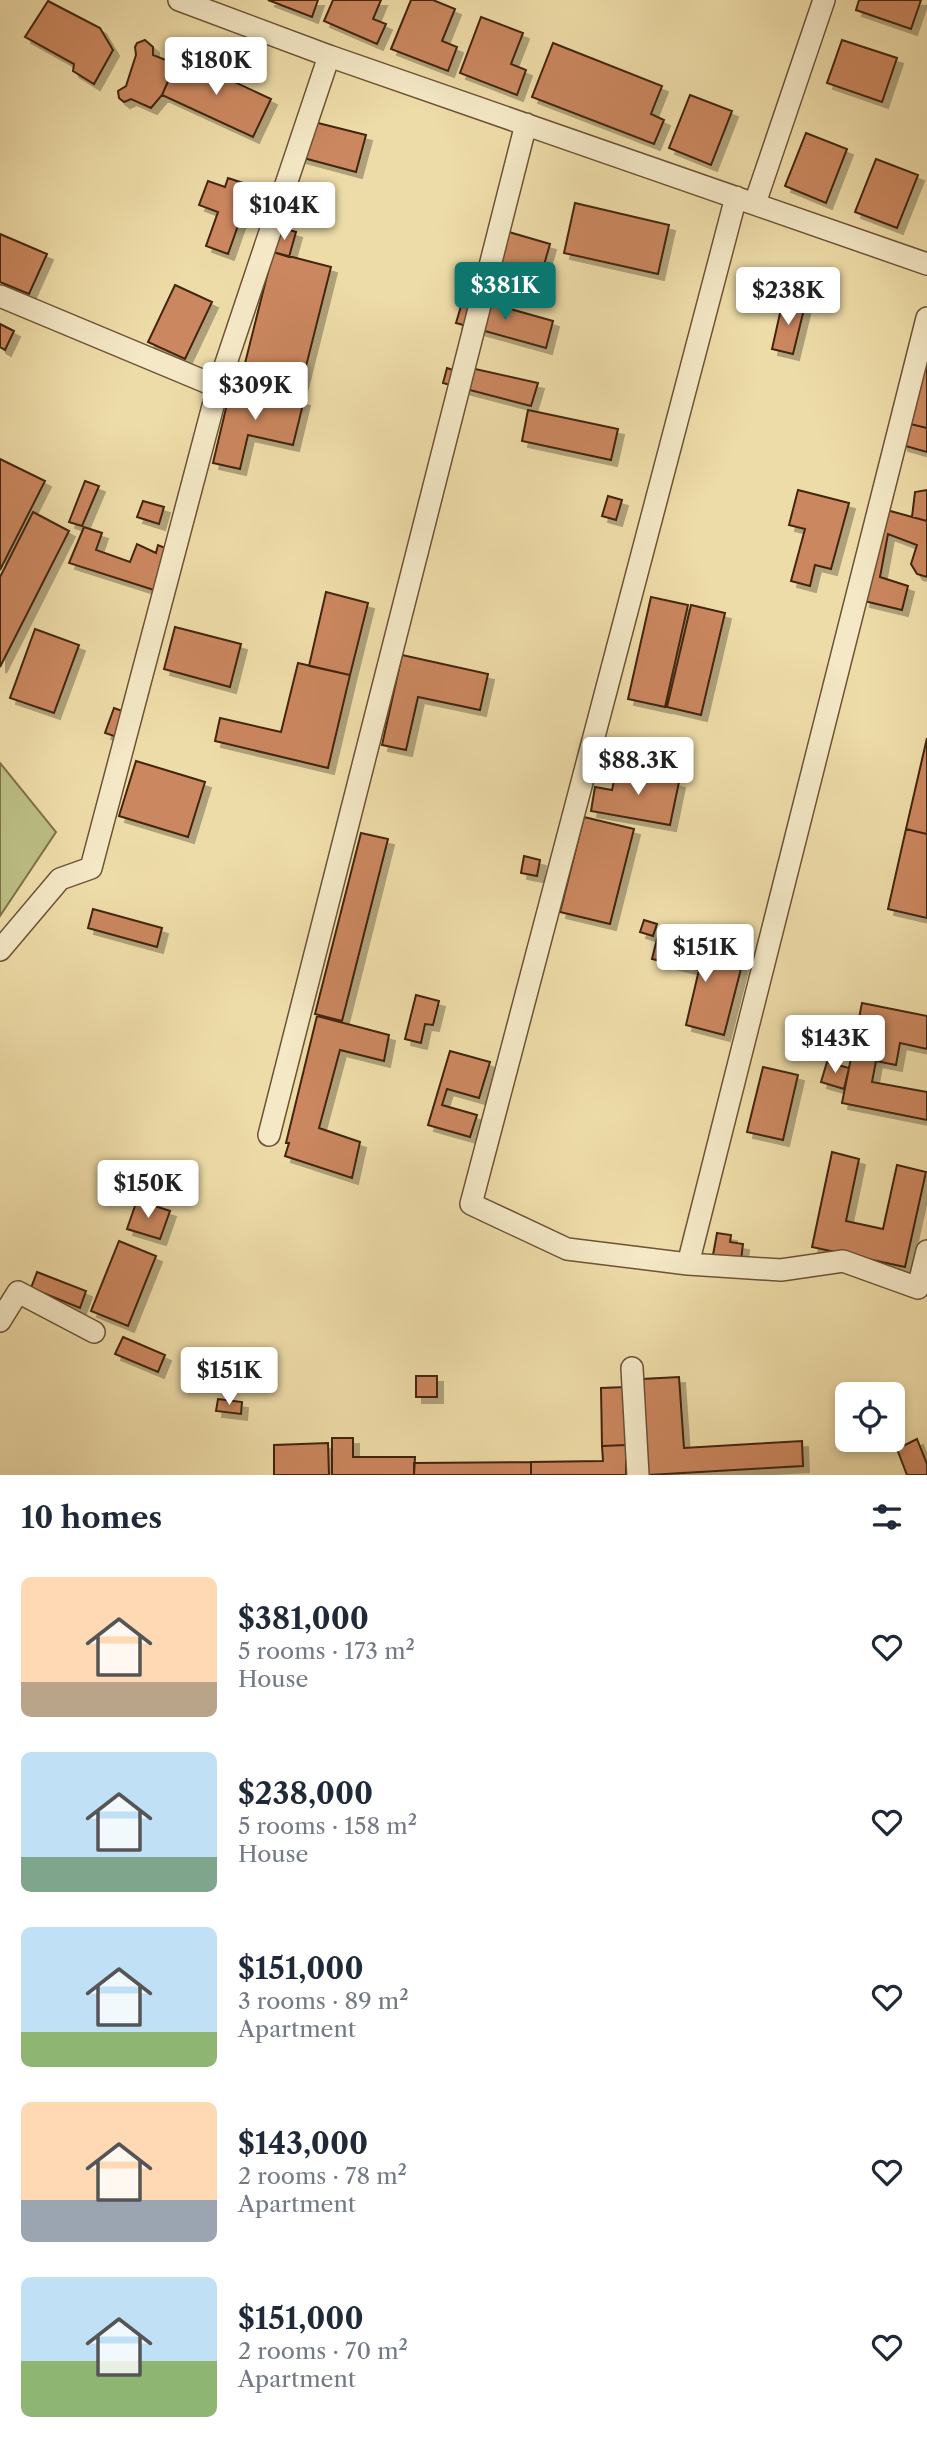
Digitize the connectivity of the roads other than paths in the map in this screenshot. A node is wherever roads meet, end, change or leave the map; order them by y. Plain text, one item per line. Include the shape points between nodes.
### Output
1 (179, 0) edge
2 (824, 0) edge
3 (329, 56) junction
4 (526, 124) junction
5 (746, 200) junction
6 (927, 264) edge
7 (0, 296) edge
8 (927, 318) edge
9 (218, 387) junction
10 (0, 950) edge
11 (269, 1135) dead end
12 (927, 1251) edge
13 (688, 1264) junction
14 (0, 1321) edge
15 (94, 1332) dead end
16 (632, 1367) dead end
17 (638, 1475) edge

1 - 3 street
2 - 5 street
3 - 4 street
3 - 9 street
4 - 5 street
4 - 11 street
5 - 6 street
5 - 13 street via 471,1204 566,1250
7 - 9 street
8 - 13 street
9 - 10 street via 91,868 60,879
12 - 13 street via 918,1288 843,1261 781,1270
14 - 15 street via 18,1292
16 - 17 street

